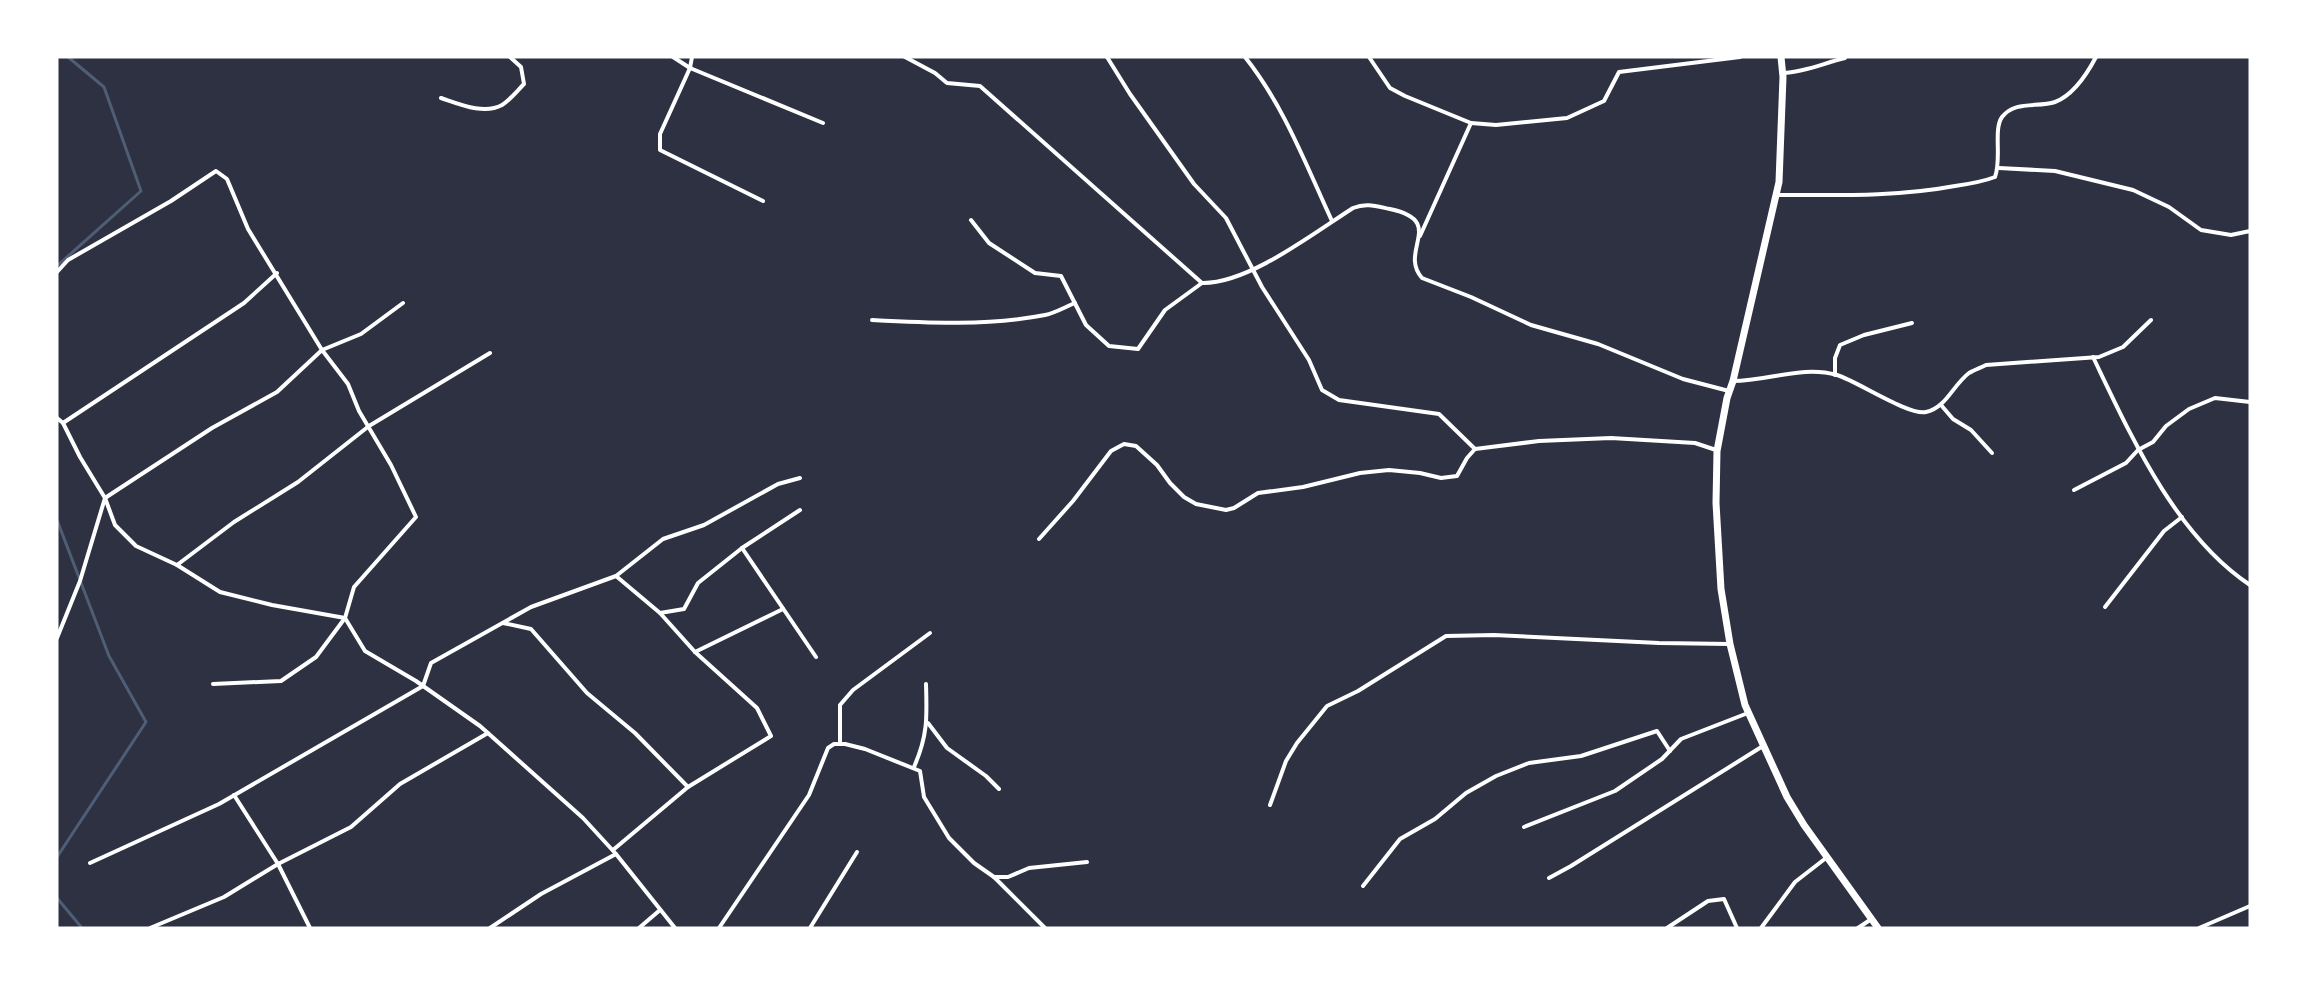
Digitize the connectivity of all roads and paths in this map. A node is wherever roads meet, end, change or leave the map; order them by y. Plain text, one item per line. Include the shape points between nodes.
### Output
1 (510, 57) edge
2 (673, 57) edge
3 (692, 57) edge
4 (905, 57) edge
5 (1107, 57) edge
6 (1245, 57) edge
7 (1369, 57) edge
8 (1740, 57) edge
9 (1781, 57) edge
10 (2096, 57) edge
11 (1845, 58) edge
12 (690, 68) junction
13 (1784, 73) junction
14 (441, 98) dead end
15 (823, 123) dead end
16 (1471, 123) junction
17 (1999, 168) junction
18 (1777, 195) junction
19 (763, 201) dead end
20 (971, 220) dead end
21 (1332, 221) junction
22 (2250, 231) edge
23 (1420, 237) junction
24 (1253, 270) junction
25 (57, 272) edge
26 (277, 273) junction
27 (1202, 283) junction
28 (403, 303) dead end
29 (1075, 303) junction
30 (872, 320) dead end
31 (2151, 320) dead end
32 (1912, 323) dead end
33 (322, 350) junction
34 (490, 352) dead end
35 (2093, 357) junction
36 (1835, 375) junction
37 (1733, 381) junction
38 (1729, 392) junction
39 (2250, 402) edge
40 (1941, 405) junction
41 (57, 418) edge
42 (63, 423) junction
43 (369, 426) junction
44 (1475, 449) junction
45 (2138, 450) junction
46 (1717, 451) junction
47 (1992, 453) dead end
48 (800, 478) dead end
49 (2074, 490) dead end
50 (105, 498) junction
51 (800, 510) dead end
52 (2182, 517) junction
53 (1039, 539) dead end
54 (742, 548) junction
55 (177, 565) junction
56 (616, 576) junction
57 (2250, 585) edge
58 (2105, 608) dead end
59 (783, 609) junction
60 (660, 613) junction
61 (345, 618) junction
62 (502, 623) junction
63 (930, 633) dead end
64 (57, 638) edge
65 (1731, 644) junction
66 (695, 652) junction
67 (816, 657) dead end
68 (213, 684) dead end
69 (926, 684) dead end
70 (423, 686) junction
71 (1749, 712) junction
72 (928, 723) junction
73 (488, 733) junction
74 (840, 744) junction
75 (1764, 745) junction
76 (1670, 751) junction
77 (914, 767) junction
78 (688, 788) junction
79 (999, 789) dead end
80 (234, 795) junction
81 (1270, 805) dead end
82 (1524, 827) dead end
83 (615, 852) junction
84 (857, 852) dead end
85 (1826, 858) junction
86 (1087, 862) dead end
87 (90, 863) dead end
88 (278, 864) junction
89 (994, 877) junction
90 (1549, 878) dead end
91 (1364, 886) dead end
92 (2250, 906) edge
93 (660, 909) junction
94 (1870, 920) junction
95 (150, 928) edge
96 (310, 928) edge
97 (490, 928) edge
98 (639, 928) edge
99 (675, 928) edge
100 (719, 928) edge
101 (810, 928) edge
102 (1045, 928) edge
103 (1667, 928) edge
104 (1737, 928) edge
105 (1761, 928) edge
106 (1858, 928) edge
107 (1878, 928) edge
108 (2199, 928) edge

1 - 14 street via 522,67 524,84 504,104 489,110
2 - 12 street
3 - 12 street
4 - 27 street via 947,83 980,86
5 - 24 street via 1194,184 1226,218
6 - 21 street via 1283,115
7 - 16 street via 1390,88
8 - 16 street via 1619,72 1604,101 1567,118 1496,125
9 - 13 highway
10 - 17 street via 2069,93 2056,101 2022,105 2001,118
11 - 13 street
12 - 15 street
12 - 19 street via 660,134 660,150
13 - 18 highway
16 - 23 street
17 - 18 street via 1995,177 1985,180 1922,191 1886,195
17 - 22 street via 2055,171 2133,190 2169,207 2201,230 2231,235
18 - 37 highway
20 - 29 street via 989,243 1035,273 1061,276
21 - 23 street via 1365,204 1409,214 1419,227
21 - 24 street
23 - 38 street via 1414,263 1422,278 1531,325 1598,344 1683,379
24 - 27 street via 1215,283
24 - 44 street via 1309,360 1322,390 1339,400 1439,414
25 - 26 street via 68,260 216,171 227,179 248,229
26 - 33 street
26 - 42 street via 244,303
27 - 29 street via 1165,310 1138,349 1109,346 1086,325
28 - 33 street via 361,334
29 - 30 street via 1046,315 980,322
31 - 35 street via 2123,347
32 - 36 street via 1840,345
33 - 43 street via 348,384
33 - 50 street via 277,392 212,428
34 - 43 street
35 - 40 street via 1986,365 1969,374
35 - 45 street
36 - 37 street via 1801,371
36 - 40 street via 1921,412
37 - 38 highway
38 - 46 highway
39 - 45 street via 2215,398 2189,409 2166,426 2153,442
40 - 47 street
41 - 42 street
42 - 50 street
43 - 55 street via 298,482 234,522
43 - 61 street via 416,517 354,586
44 - 46 street via 1611,438 1695,443
44 - 53 street via 1457,476 1441,478 1389,470 1360,473 1258,493 1226,510 1184,497 1136,446 1124,444 1111,451
45 - 49 street via 2126,463
45 - 52 street
46 - 65 highway via 1721,589
48 - 56 street via 777,483 704,525 663,539
50 - 55 street via 115,525 136,546
50 - 64 street via 80,581
51 - 54 street
52 - 57 street via 2232,573
52 - 58 street via 2164,531
54 - 59 street
54 - 60 street via 698,583 684,609
55 - 61 street via 220,592
56 - 60 street
56 - 62 street via 531,607
59 - 66 street
59 - 67 street
60 - 66 street
61 - 68 street via 316,657 281,681
61 - 70 street via 365,651
62 - 70 street via 431,663
62 - 78 street via 531,629 587,693 635,733
63 - 74 street via 853,690 840,705
65 - 71 highway
65 - 81 street via 1446,636 1327,706 1286,761
66 - 78 street via 757,708 771,736
69 - 72 street
70 - 73 street
70 - 80 street
71 - 75 highway
71 - 76 street via 1681,739
72 - 77 street
72 - 79 street via 947,748
73 - 83 street
73 - 88 street via 400,784 351,827
74 - 77 street
74 - 100 street via 828,748 809,795
75 - 85 highway via 1787,797
75 - 90 street
76 - 82 street via 1615,791
76 - 91 street via 1657,731 1581,756 1529,763 1496,776 1400,839
77 - 89 street via 920,771 924,797 948,838
78 - 83 street
80 - 87 street
80 - 88 street
83 - 93 street
83 - 97 street
84 - 101 street
85 - 94 highway
85 - 105 street via 1795,882
86 - 89 street via 1029,868 1008,877
88 - 95 street via 224,897
88 - 96 street
89 - 102 street
92 - 108 street
93 - 98 street
93 - 99 street
94 - 106 street
94 - 107 highway
103 - 104 street via 1708,901 1724,899

